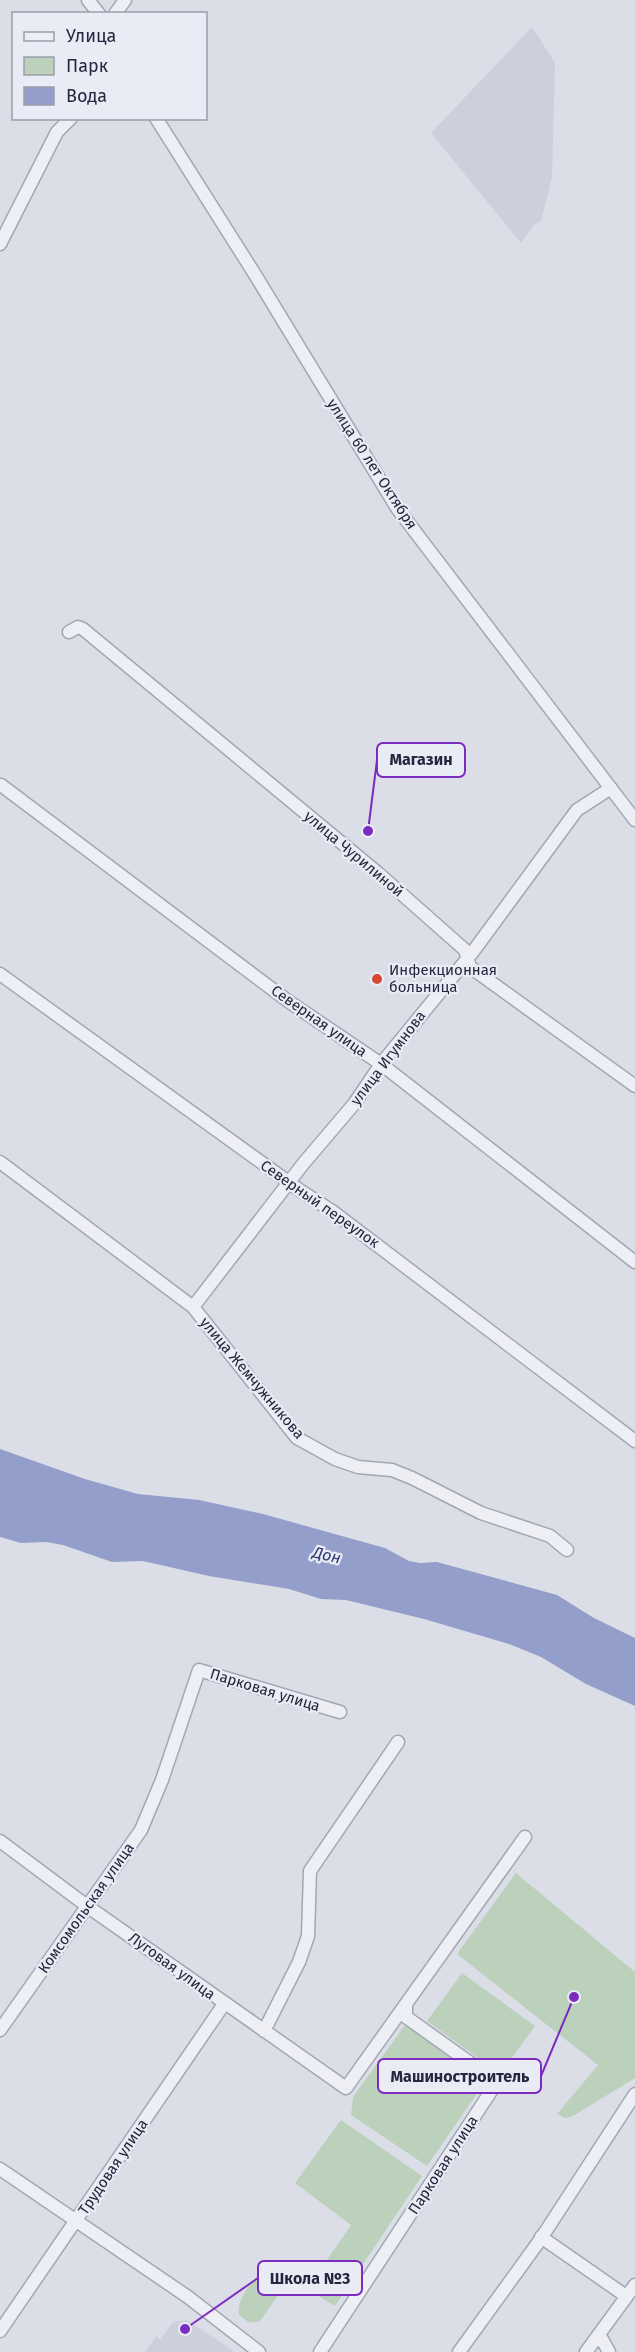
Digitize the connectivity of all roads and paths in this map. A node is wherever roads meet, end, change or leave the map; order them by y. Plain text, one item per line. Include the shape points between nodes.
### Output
1 (88, 0) edge
2 (97, 12) edge
3 (69, 120) edge
4 (157, 120) edge
5 (0, 244) edge
6 (69, 632) dead end
7 (1, 784) edge
8 (611, 788) junction
9 (635, 820) edge
10 (466, 958) junction
11 (0, 974) edge
12 (381, 1064) junction
13 (635, 1086) edge
14 (0, 1162) edge
15 (289, 1182) junction
16 (635, 1262) edge
17 (193, 1307) junction
18 (635, 1441) edge
19 (567, 1550) dead end
20 (340, 1712) dead end
21 (398, 1742) dead end
22 (162, 1780) joint
23 (525, 1837) dead end
24 (0, 1841) edge
25 (87, 1906) junction
26 (224, 2004) junction
27 (406, 2004) junction
28 (0, 2030) edge
29 (264, 2031) junction
30 (635, 2094) edge
31 (0, 2169) edge
32 (77, 2220) junction
33 (541, 2237) junction
34 (635, 2284) edge
35 (626, 2296) junction
36 (0, 2331) edge
37 (599, 2334) junction
38 (259, 2352) edge
39 (320, 2352) edge
40 (459, 2352) edge
41 (586, 2352) edge
42 (609, 2352) edge

1 - 2 street
3 - 5 street via 57,132
4 - 8 street, улица 60 лет Октября via 397,508
6 - 10 street, улица Чурилиной via 78,627 83,629 378,873 465,950
7 - 12 street, Северная улица via 288,1001
8 - 9 street, улица 60 лет Октября
8 - 10 street, улица Игумнова via 578,810
10 - 12 street, улица Игумнова
10 - 13 street, улица Чурилиной via 470,967
11 - 15 street, Северный переулок
12 - 15 street, улица Игумнова via 354,1104
12 - 16 street, Северная улица
14 - 17 street, улица Жемчужникова
15 - 17 street, улица Игумнова
15 - 18 street, Северный переулок
17 - 19 street, улица Жемчужникова via 297,1438 334,1459 358,1467 392,1470 412,1478 481,1513 550,1536
20 - 22 street, Парковая улица via 199,1670
21 - 29 street via 310,1871 308,1936
22 - 25 street, Комсомольская улица via 141,1830
23 - 27 street
24 - 25 street, Луговая улица
25 - 26 street, Луговая улица
25 - 28 street, Комсомольская улица
26 - 29 street, Луговая улица
26 - 32 street, Трудовая улица
27 - 29 street, Луговая улица via 346,2088
27 - 39 street, Парковая улица via 406,2017 497,2082
30 - 33 street
31 - 32 street
32 - 36 street, Трудовая улица
32 - 38 street via 188,2296
33 - 35 street
33 - 40 street
34 - 35 street
35 - 37 street
37 - 41 street
37 - 42 street

